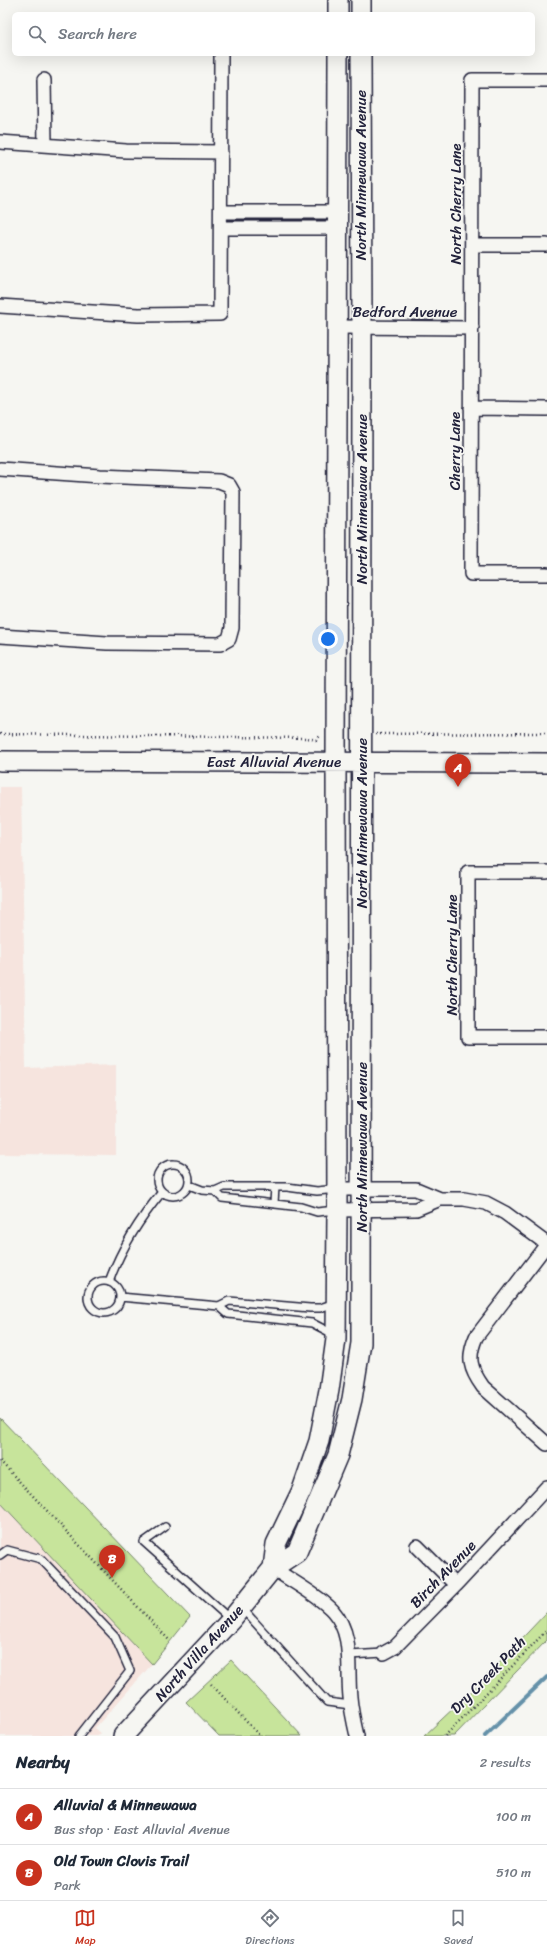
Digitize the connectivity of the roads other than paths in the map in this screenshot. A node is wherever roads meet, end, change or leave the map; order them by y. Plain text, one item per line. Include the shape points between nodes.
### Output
1 (338, 0) edge
2 (361, 0) edge
3 (338, 12) edge
4 (361, 12) edge
5 (221, 56) edge
6 (338, 56) edge
7 (361, 56) edge
8 (44, 80) dead end
9 (547, 80) edge
10 (0, 142) edge
11 (45, 145) junction
12 (221, 152) junction
13 (221, 212) junction
14 (338, 220) junction
15 (221, 228) junction
16 (472, 245) junction
17 (547, 245) edge
18 (0, 306) edge
19 (338, 327) junction
20 (362, 327) junction
21 (472, 328) junction
22 (471, 408) junction
23 (547, 409) edge
24 (0, 469) edge
25 (547, 574) edge
26 (0, 636) edge
27 (0, 761) edge
28 (336, 762) junction
29 (362, 762) junction
30 (547, 763) edge
31 (547, 872) edge
32 (547, 1037) edge
33 (189, 1185) junction
34 (275, 1187) junction
35 (337, 1189) junction
36 (362, 1189) junction
37 (215, 1191) junction
38 (162, 1192) junction
39 (440, 1199) junction
40 (274, 1203) junction
41 (362, 1209) junction
42 (337, 1210) junction
43 (547, 1244) edge
44 (109, 1282) junction
45 (120, 1297) junction
46 (337, 1302) junction
47 (219, 1306) junction
48 (336, 1335) junction
49 (547, 1444) edge
50 (547, 1488) edge
51 (165, 1527) dead end
52 (417, 1546) dead end
53 (0, 1555) edge
54 (273, 1568) junction
55 (456, 1585) junction
56 (236, 1614) junction
57 (384, 1653) joint
58 (349, 1655) junction
59 (351, 1705) junction
60 (79, 1736) edge
61 (122, 1736) edge
62 (357, 1736) edge

1 - 3 main road
2 - 4 main road
5 - 12 street
6 - 14 main road, North Minnewawa Avenue
7 - 20 main road, North Minnewawa Avenue
8 - 11 street
9 - 16 street, North Cherry Lane via 472,80
10 - 11 street
11 - 12 street via 126,151
12 - 13 street
13 - 14 street
13 - 15 street
14 - 15 street
14 - 19 main road, North Minnewawa Avenue
15 - 18 street via 220,314 138,315
16 - 17 street
16 - 21 street, North Cherry Lane
19 - 20 street, Bedford Avenue
19 - 28 main road, North Minnewawa Avenue
20 - 21 street, Bedford Avenue
20 - 29 main road, North Minnewawa Avenue
21 - 22 street, Cherry Lane
22 - 23 street
22 - 25 street, Cherry Lane via 471,574
24 - 26 street via 219,481 229,485 232,492 232,628 229,639 220,644 107,643
27 - 28 main road, East Alluvial Avenue
28 - 29 main road, East Alluvial Avenue
28 - 35 main road, North Minnewawa Avenue
29 - 30 main road, East Alluvial Avenue
29 - 36 main road, North Minnewawa Avenue
31 - 32 street, North Cherry Lane via 468,872 468,1037
33 - 37 lane
33 - 38 lane via 187,1190 177,1196 172,1197
33 - 38 lane via 190,1180 185,1169 170,1164 158,1174 157,1184
34 - 35 lane via 317,1191
34 - 37 lane via 224,1187
34 - 40 lane
35 - 36 street
35 - 42 main road, North Minnewawa Avenue
36 - 39 street via 416,1189
36 - 41 main road, North Minnewawa Avenue
37 - 40 lane via 222,1198
38 - 44 lane via 142,1216 126,1242
39 - 41 street via 416,1209
39 - 43 street via 476,1201 496,1207
40 - 42 lane via 317,1212
41 - 42 street
41 - 54 main road, North Minnewawa Avenue via 361,1343 352,1399 338,1455 297,1552
42 - 46 main road, North Minnewawa Avenue
43 - 49 street via 476,1338 470,1362 475,1376 483,1386
44 - 45 lane via 117,1288
44 - 45 lane via 100,1281 92,1286 88,1294 90,1304 98,1311 108,1312 116,1307
45 - 47 lane
46 - 47 lane via 320,1308 229,1301
46 - 48 main road, North Minnewawa Avenue
47 - 48 lane via 228,1314 312,1323
48 - 54 main road, North Minnewawa Avenue via 319,1441 302,1490 276,1544
50 - 55 street, Birch Avenue
51 - 56 lane via 144,1542
52 - 55 street
53 - 60 lane via 7,1550 41,1559 115,1637 130,1671
54 - 56 main road, North Villa Avenue
54 - 58 street via 332,1611 345,1632
55 - 57 street, Birch Avenue via 395,1647
56 - 59 lane via 327,1702
56 - 61 main road, North Villa Avenue
57 - 58 lane, Birch Avenue
58 - 59 street
59 - 62 street

